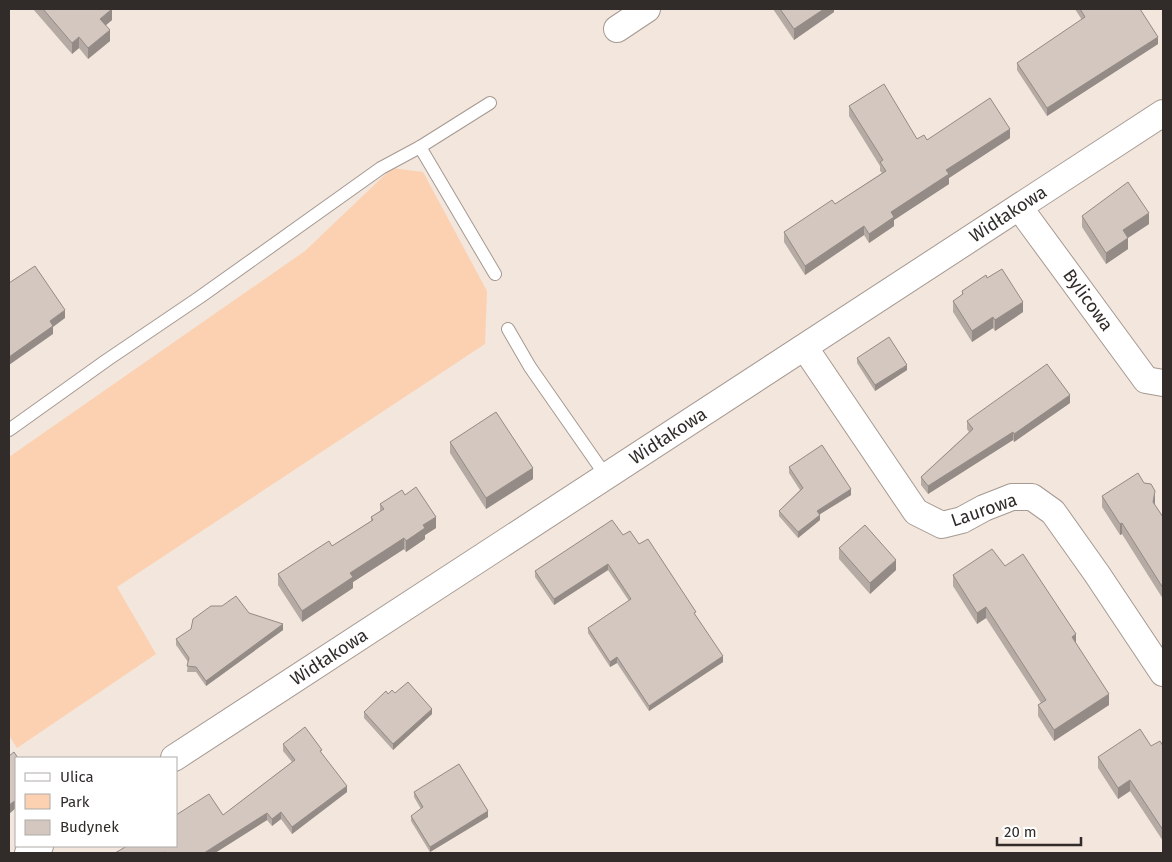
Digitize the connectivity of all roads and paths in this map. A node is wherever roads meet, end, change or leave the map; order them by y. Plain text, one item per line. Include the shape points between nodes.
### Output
1 (647, 9) edge
2 (617, 29) dead end
3 (490, 103) dead end
4 (1163, 113) edge
5 (420, 147) junction
6 (1019, 207) junction
7 (495, 274) dead end
8 (508, 329) dead end
9 (805, 348) junction
10 (1163, 383) edge
11 (9, 430) edge
12 (606, 476) junction
13 (1163, 673) edge
14 (176, 757) edge

1 - 2 street
3 - 5 lane
4 - 6 street, Widłakowa
5 - 7 lane
5 - 11 lane via 381,168
6 - 9 street, Widłakowa
6 - 10 street, Bylicowa via 1146,380
8 - 12 lane via 530,367
9 - 12 street, Widłakowa
9 - 13 street, Laurowa via 916,512 942,525 962,520 1012,497 1032,497 1053,512
12 - 14 street, Widłakowa

